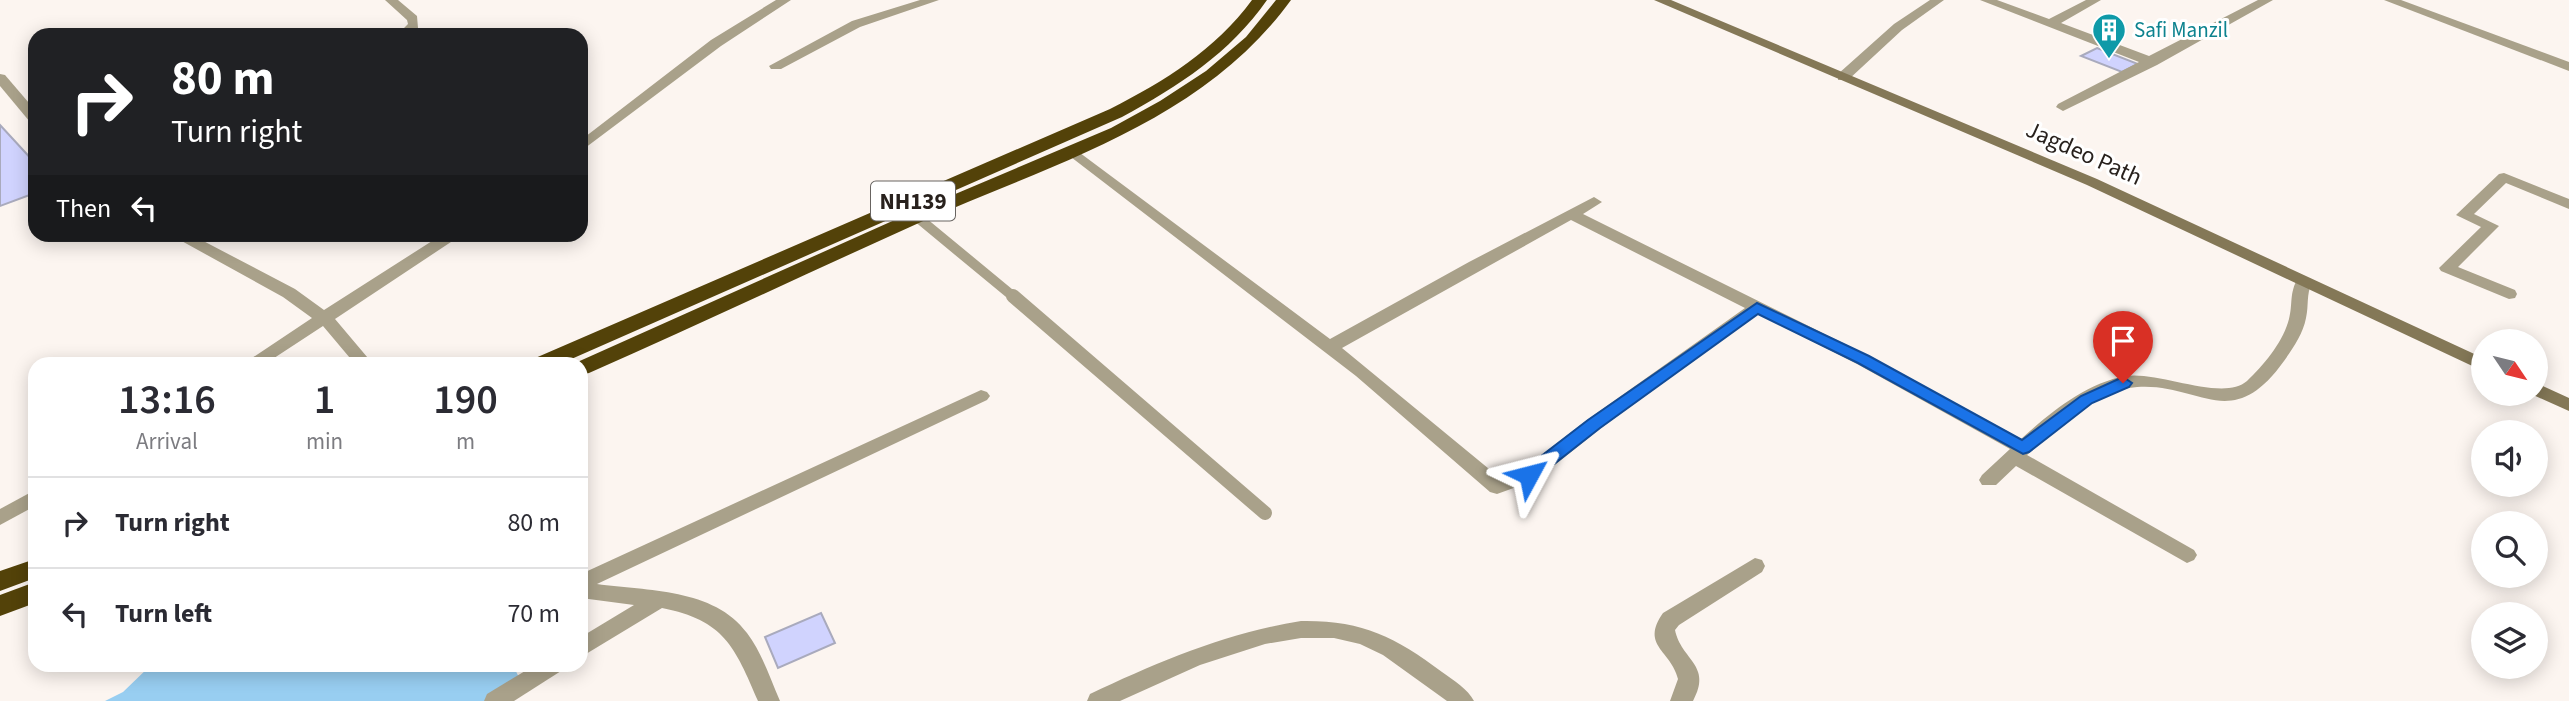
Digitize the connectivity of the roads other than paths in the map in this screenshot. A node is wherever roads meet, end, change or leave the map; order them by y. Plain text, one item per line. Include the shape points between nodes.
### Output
1 (391, 0) edge
2 (785, 0) edge
3 (933, 0) edge
4 (1260, 0) edge
5 (1284, 0) edge
6 (1660, 0) edge
7 (1938, 0) edge
8 (1986, 0) edge
9 (2095, 0) edge
10 (2267, 0) edge
11 (2390, 0) edge
12 (2050, 24) junction
13 (411, 28) edge
14 (2152, 62) junction
15 (776, 66) dead end
16 (2569, 67) edge
17 (1843, 77) junction
18 (2, 82) edge
19 (2063, 107) dead end
20 (28, 112) edge
21 (588, 142) edge
22 (1072, 151) junction
23 (1594, 202) dead end
24 (2569, 204) edge
25 (1572, 215) junction
26 (917, 217) junction
27 (192, 242) edge
28 (443, 242) edge
29 (2304, 282) junction
30 (748, 284) junction
31 (2509, 295) dead end
32 (1757, 307) junction
33 (326, 318) junction
34 (1330, 347) junction
35 (263, 357) edge
36 (358, 357) edge
37 (559, 357) edge
38 (2471, 359) edge
39 (588, 364) edge
40 (2548, 395) edge
41 (981, 396) dead end
42 (2569, 405) edge
43 (2018, 452) junction
44 (1989, 480) dead end
45 (28, 501) edge
46 (1265, 513) dead end
47 (0, 518) edge
48 (2187, 555) dead end
49 (1755, 566) dead end
50 (28, 571) edge
51 (588, 580) edge
52 (0, 581) edge
53 (588, 591) edge
54 (28, 595) edge
55 (658, 600) junction
56 (0, 606) edge
57 (588, 644) edge
58 (543, 672) edge
59 (495, 701) edge
60 (769, 701) edge
61 (1098, 701) edge
62 (1463, 701) edge
63 (1681, 701) edge

1 - 13 street via 414,19
2 - 21 street via 716,43
3 - 15 street via 856,24
4 - 30 highway, NH139 via 1218,49 1156,93
5 - 22 highway, NH139 via 1267,26 1210,78
6 - 17 main road, Jagdeo Path
7 - 17 street via 1899,27
8 - 12 street
9 - 12 street
10 - 14 street
11 - 16 street
12 - 14 street
14 - 19 street
17 - 29 main road, Jagdeo Path via 2092,182
18 - 20 street
22 - 26 highway, NH139
22 - 34 street
23 - 25 street
24 - 31 street via 2504,177 2464,215 2491,226 2447,268
25 - 32 street
25 - 34 street
26 - 30 highway, NH139
26 - 46 lane
27 - 33 street
28 - 33 street
29 - 38 main road, Jagdeo Path
29 - 43 street via 2296,294 2298,321 2293,332 2245,393 2226,396 2163,382 2123,383 2087,400
30 - 37 highway, NH139
30 - 39 highway, NH139
32 - 34 street via 1529,475 1497,487
32 - 43 street via 1863,360
33 - 35 street
33 - 36 street
40 - 42 main road
41 - 51 street
43 - 44 street
43 - 48 street
45 - 47 street
49 - 63 street via 1671,619 1664,629 1689,676
50 - 52 highway
53 - 55 street
54 - 56 highway
55 - 57 street
55 - 60 street via 712,615 735,633
58 - 59 street
61 - 62 street via 1250,639 1327,628 1363,635 1397,653

